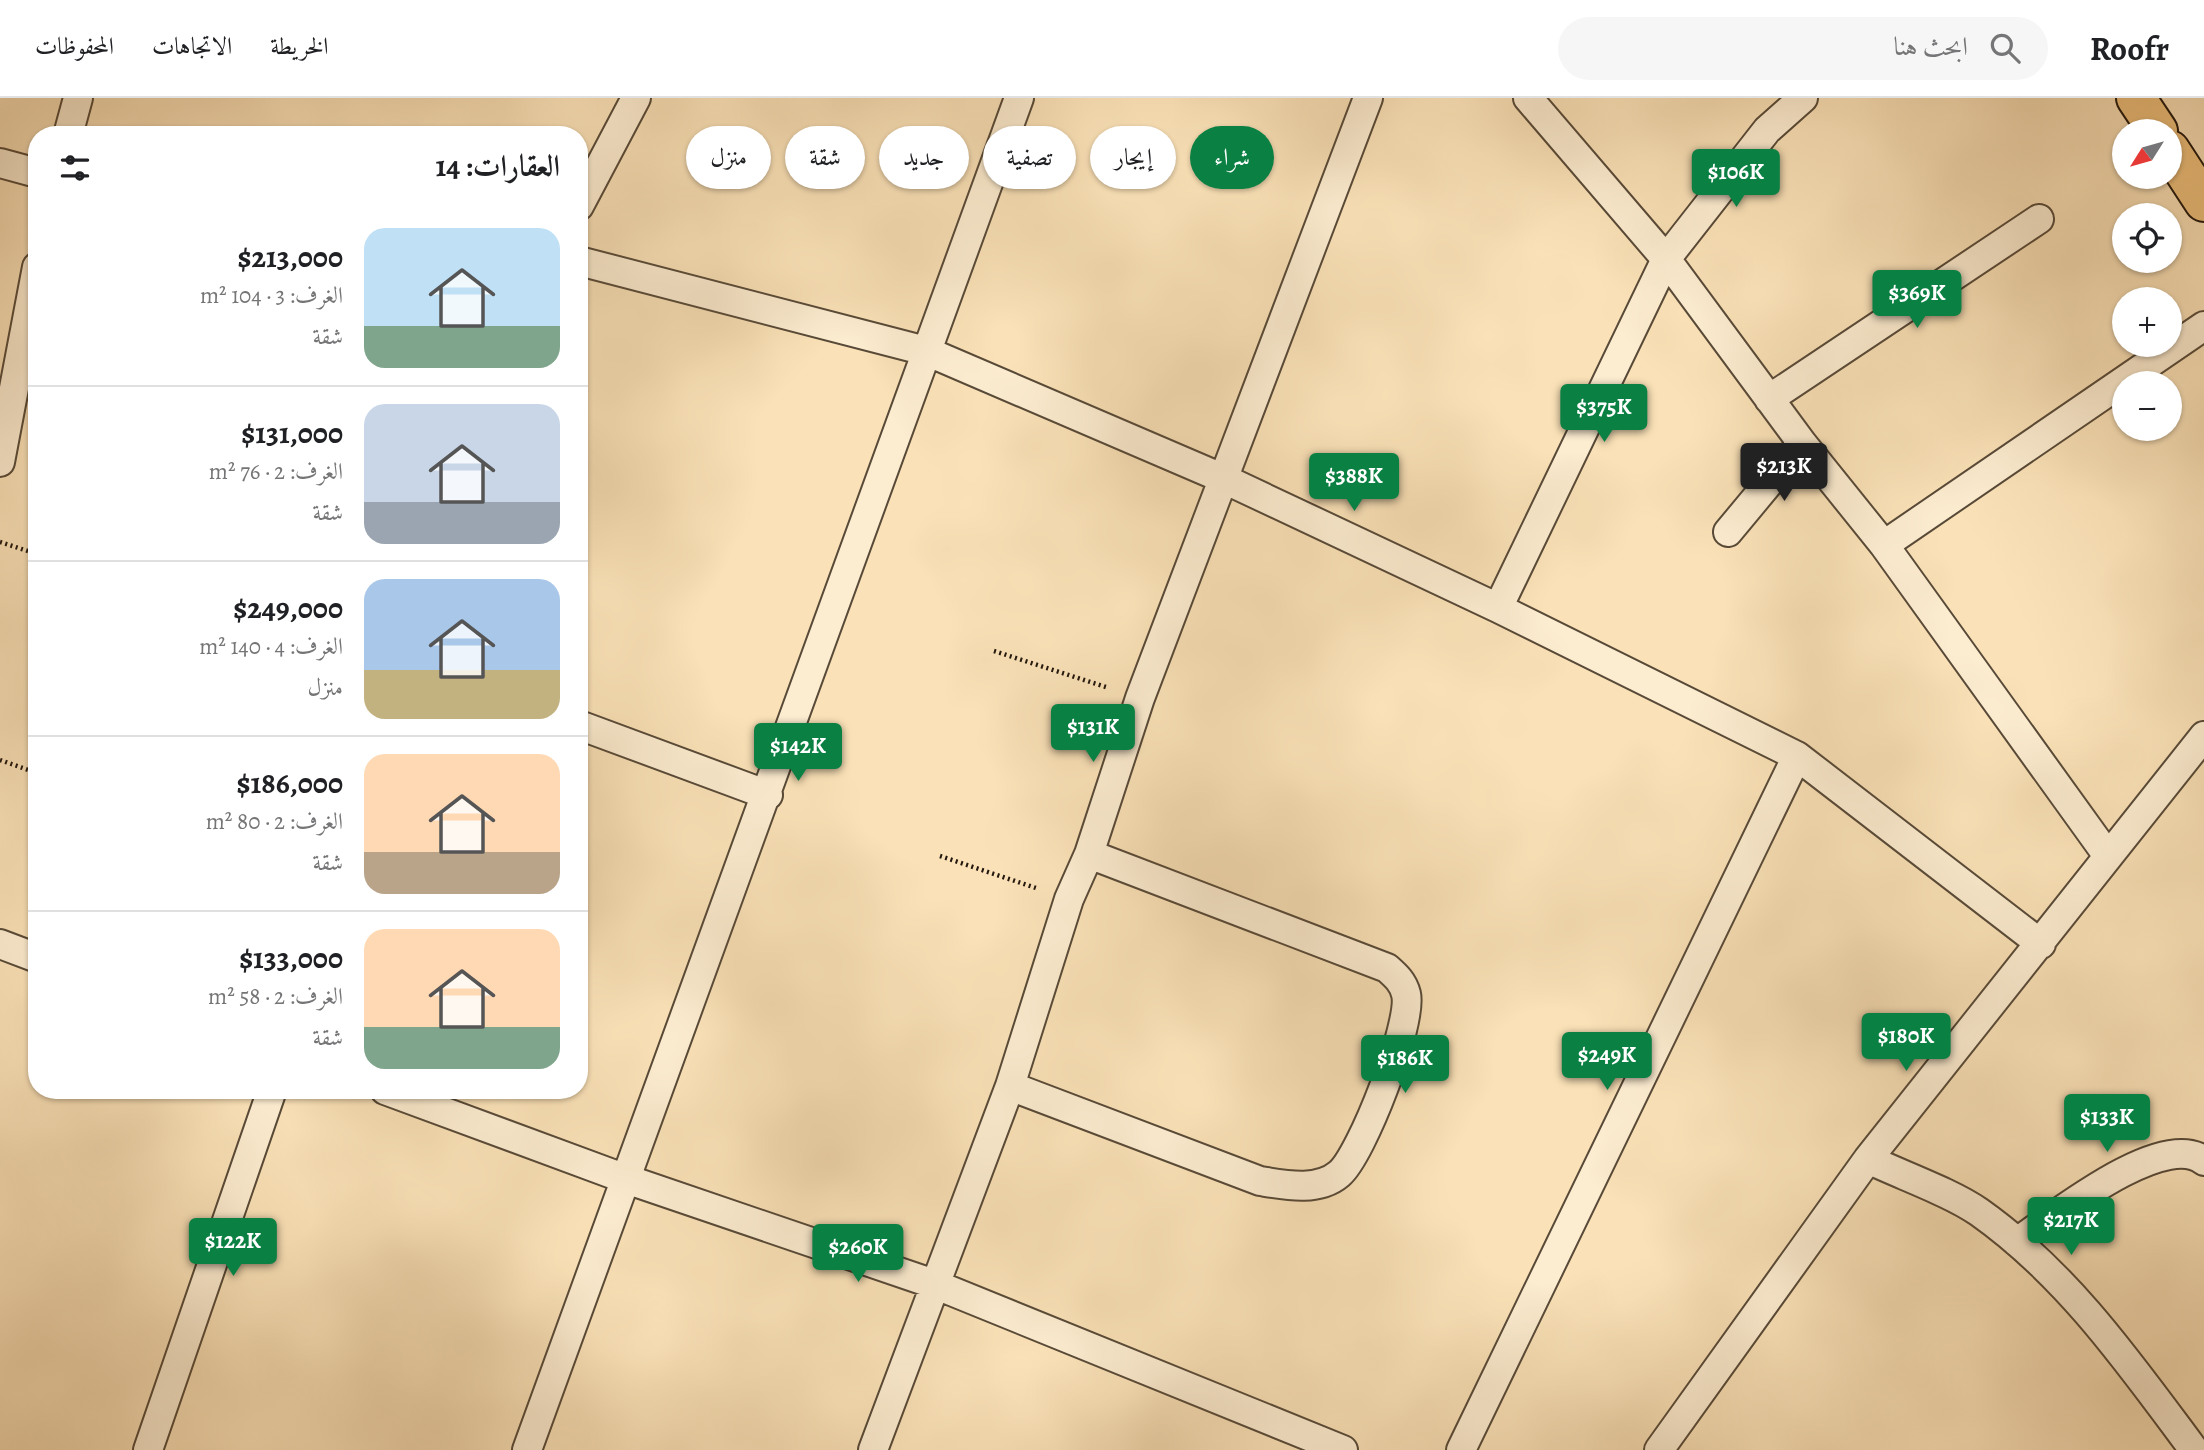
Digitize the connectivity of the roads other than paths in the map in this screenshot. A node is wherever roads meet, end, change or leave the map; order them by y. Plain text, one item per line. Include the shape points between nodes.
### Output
1 (78, 98) edge
2 (636, 98) edge
3 (1019, 98) edge
4 (1368, 98) edge
5 (1528, 98) edge
6 (1803, 98) edge
7 (2136, 98) edge
8 (2150, 119) edge
9 (70, 126) edge
10 (0, 163) edge
11 (2182, 168) edge
12 (28, 171) edge
13 (588, 189) edge
14 (2204, 202) edge
15 (2039, 219) dead end
16 (1667, 259) junction
17 (588, 263) edge
18 (28, 315) edge
19 (2204, 326) edge
20 (926, 352) junction
21 (1769, 399) junction
22 (1802, 443) junction
23 (0, 463) edge
24 (1222, 478) junction
25 (1728, 532) dead end
26 (1884, 545) junction
27 (1498, 608) junction
28 (588, 728) edge
29 (2204, 736) edge
30 (1797, 756) junction
31 (768, 795) junction
32 (1088, 854) junction
33 (2108, 856) junction
34 (0, 944) edge
35 (2041, 944) junction
36 (28, 955) edge
37 (1010, 1086) junction
38 (269, 1099) edge
39 (409, 1099) edge
40 (1868, 1159) junction
41 (2204, 1161) edge
42 (626, 1179) junction
43 (2017, 1242) junction
44 (934, 1284) junction
45 (1291, 1440) edge
46 (148, 1450) edge
47 (527, 1450) edge
48 (873, 1450) edge
49 (1343, 1450) edge
50 (1461, 1450) edge
51 (1659, 1450) edge
52 (2194, 1450) edge

1 - 9 street
2 - 13 street
3 - 20 street
4 - 24 street
5 - 16 street
6 - 16 street via 1767,130
7 - 8 main road
10 - 12 street
11 - 14 main road
15 - 21 street
16 - 21 street
16 - 27 street
17 - 20 street
18 - 23 street
19 - 26 street
20 - 24 street
20 - 31 street
21 - 22 street
22 - 25 street
22 - 26 street
24 - 27 street
24 - 32 street
26 - 33 street
27 - 30 street
28 - 31 street
29 - 33 street
30 - 35 street
30 - 50 street
31 - 42 street
32 - 37 street via 1069,899
32 - 37 street via 1387,968 1400,980 1406,995 1394,1055 1360,1147 1339,1174 1322,1182 1292,1186 1260,1181
33 - 35 street
34 - 36 street
35 - 40 street
37 - 44 street
38 - 46 street
39 - 42 street
40 - 43 street via 1977,1210
40 - 51 street
41 - 43 street via 2172,1152 2142,1162
42 - 44 street
42 - 47 street
43 - 52 street via 2054,1275 2119,1349
44 - 45 street
44 - 48 street
45 - 49 street

